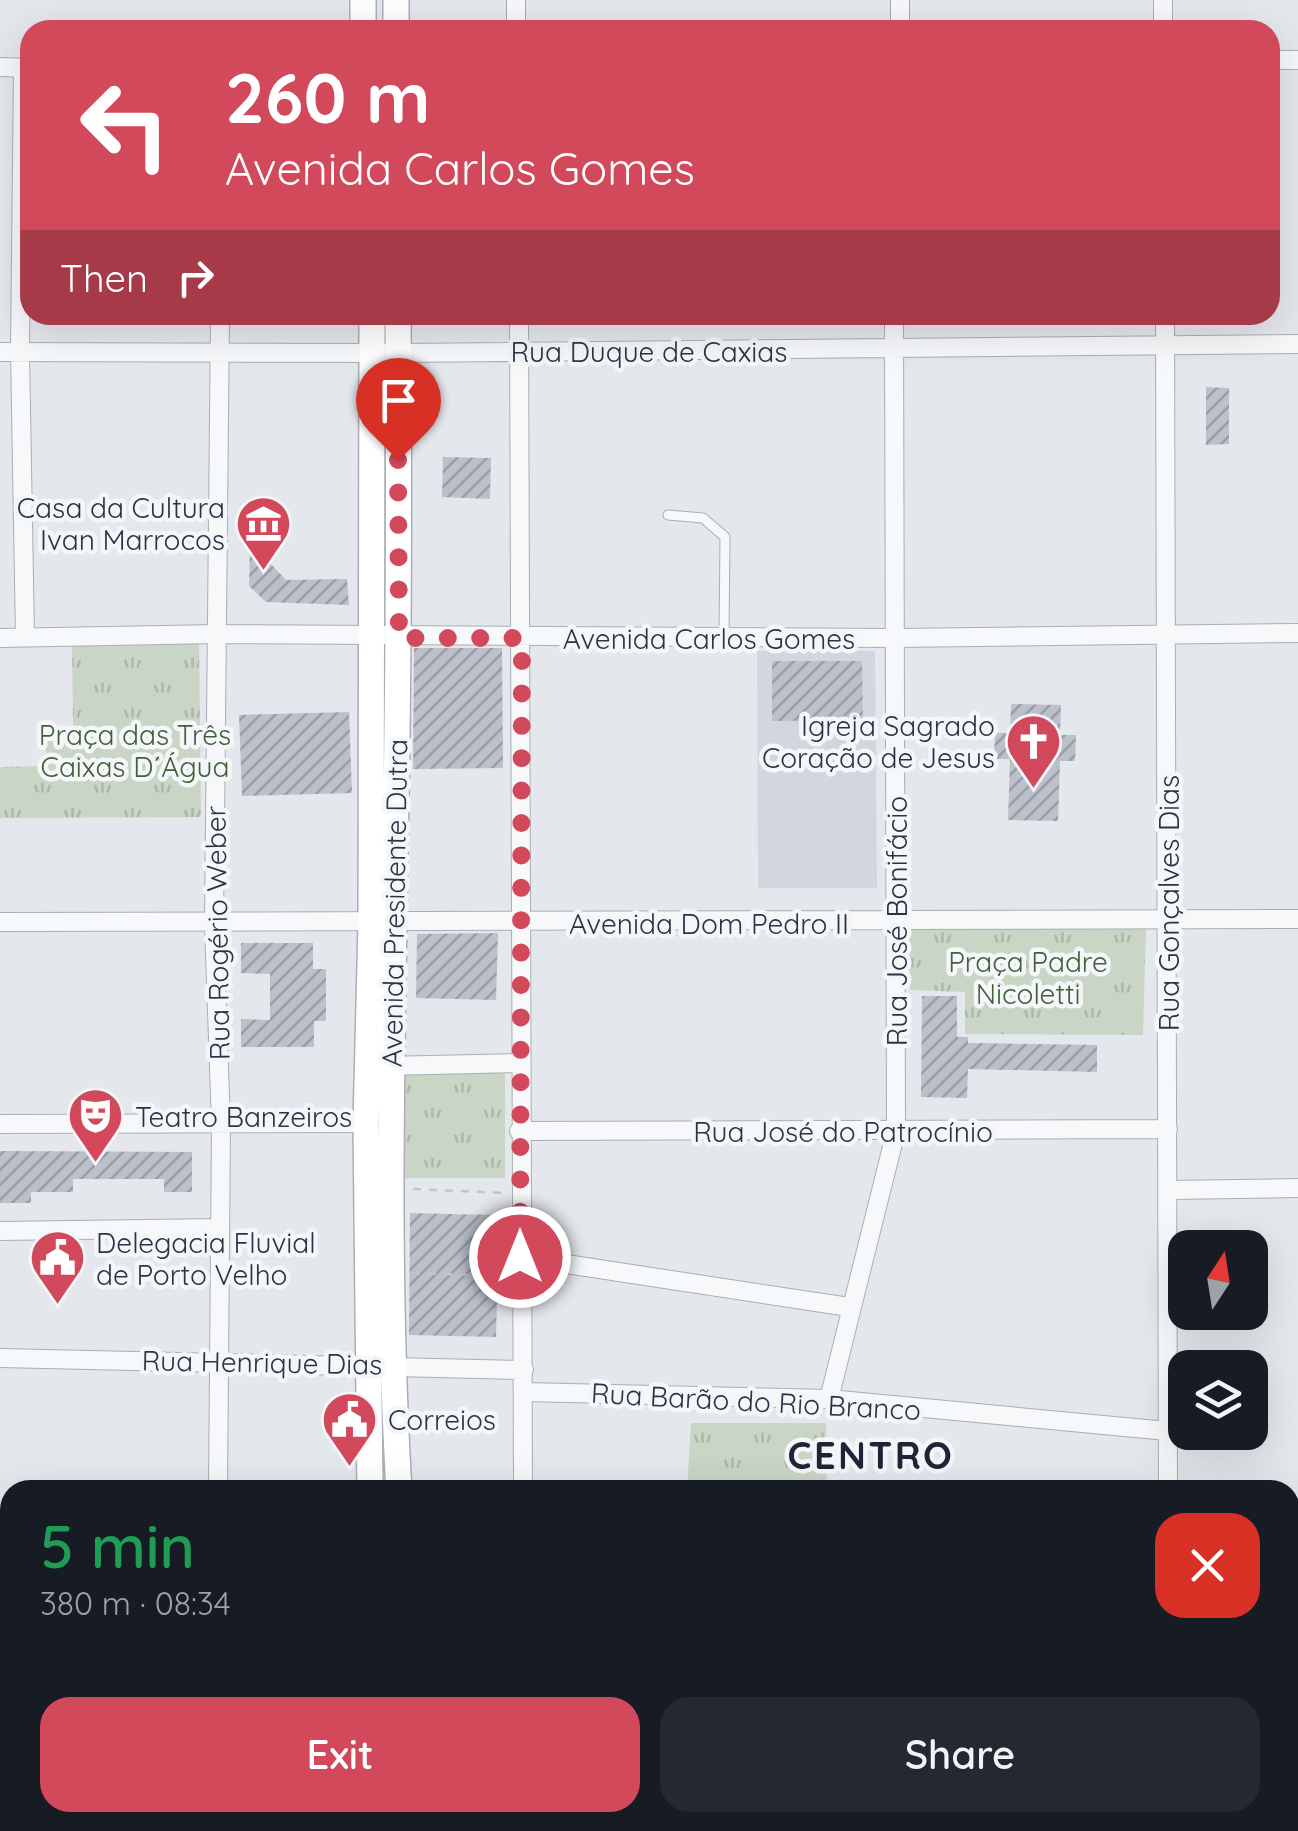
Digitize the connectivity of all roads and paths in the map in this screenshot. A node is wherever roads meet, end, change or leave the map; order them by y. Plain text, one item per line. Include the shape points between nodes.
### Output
1 (21, 325) edge
2 (220, 325) edge
3 (376, 325) edge
4 (395, 325) edge
5 (519, 325) edge
6 (894, 325) edge
7 (1165, 325) edge
8 (1298, 344) edge
9 (1165, 346) junction
10 (893, 349) junction
11 (0, 352) edge
12 (20, 352) junction
13 (520, 352) junction
14 (221, 353) junction
15 (386, 353) junction
16 (668, 515) dead end
17 (1166, 633) junction
18 (1298, 633) edge
19 (217, 634) junction
20 (369, 636) junction
21 (0, 638) edge
22 (25, 638) junction
23 (399, 638) junction
24 (522, 638) junction
25 (724, 638) junction
26 (896, 638) junction
27 (1298, 919) edge
28 (1169, 920) junction
29 (0, 922) edge
30 (896, 923) junction
31 (383, 924) junction
32 (520, 924) junction
33 (214, 925) junction
34 (518, 1063) junction
35 (379, 1066) junction
36 (366, 1123) junction
37 (0, 1124) edge
38 (221, 1125) junction
39 (1168, 1129) junction
40 (896, 1131) junction
41 (519, 1132) junction
42 (390, 1188) junction
43 (1298, 1188) edge
44 (1170, 1190) junction
45 (520, 1193) junction
46 (218, 1228) junction
47 (0, 1230) edge
48 (520, 1257) junction
49 (390, 1272) junction
50 (520, 1276) junction
51 (849, 1307) junction
52 (0, 1358) edge
53 (218, 1363) junction
54 (381, 1364) junction
55 (524, 1370) junction
56 (524, 1392) junction
57 (829, 1399) junction
58 (1167, 1431) junction
59 (218, 1480) edge
60 (371, 1480) edge
61 (398, 1480) edge
62 (523, 1480) edge
63 (1168, 1480) edge

1 - 12 street
2 - 14 street, Rua Rogério Weber
3 - 15 street, Avenida Presidente Dutra
4 - 15 street, Avenida Presidente Dutra
5 - 13 street
6 - 10 street, Rua José Bonifácio
7 - 9 street, Rua Gonçalves Dias
8 - 9 street, Rua Duque de Caxias
9 - 10 street, Rua Duque de Caxias
9 - 17 street, Rua Gonçalves Dias
10 - 13 street, Rua Duque de Caxias
10 - 26 street, Rua José Bonifácio
11 - 12 street, Rua Duque de Caxias
12 - 14 street, Rua Duque de Caxias
12 - 22 street
13 - 15 street, Rua Duque de Caxias
13 - 24 street
14 - 15 street, Rua Duque de Caxias
14 - 19 street, Rua Rogério Weber
15 - 20 street, Avenida Presidente Dutra
15 - 23 street, Avenida Presidente Dutra
16 - 25 lane via 703,518 725,538
17 - 18 street, Avenida Carlos Gomes
17 - 26 street, Avenida Carlos Gomes
17 - 28 street, Rua Gonçalves Dias
19 - 20 street, Avenida Carlos Gomes
19 - 22 street, Avenida Carlos Gomes
19 - 33 street, Rua Rogério Weber
20 - 23 street, Avenida Carlos Gomes
20 - 31 street, Avenida Presidente Dutra
21 - 22 street, Avenida Carlos Gomes
23 - 24 street, Avenida Carlos Gomes
23 - 31 street, Avenida Presidente Dutra
24 - 25 street, Avenida Carlos Gomes
24 - 32 street
25 - 26 street, Avenida Carlos Gomes
26 - 30 street, Rua José Bonifácio
27 - 28 street, Avenida Dom Pedro II
28 - 30 street, Avenida Dom Pedro II
28 - 39 street, Rua Gonçalves Dias
29 - 33 street, Avenida Dom Pedro II
30 - 32 street, Avenida Dom Pedro II
30 - 40 street, Rua José Bonifácio
31 - 32 street, Avenida Dom Pedro II
31 - 33 street, Avenida Dom Pedro II
31 - 35 street, Avenida Presidente Dutra
32 - 34 street
33 - 38 street, Rua Rogério Weber
34 - 35 street
34 - 41 street
35 - 36 street, Avenida Presidente Dutra
35 - 42 street, Avenida Presidente Dutra
36 - 38 street
36 - 54 street, Avenida Presidente Dutra
37 - 38 street
38 - 46 street, Rua Rogério Weber
39 - 40 street, Rua José do Patrocínio
39 - 44 street, Rua Gonçalves Dias
40 - 41 street, Rua José do Patrocínio
40 - 51 street, Rua José Bonifácio
41 - 45 street
42 - 45 path
42 - 49 street, Avenida Presidente Dutra
43 - 44 street
44 - 58 street, Rua Gonçalves Dias
45 - 48 street
46 - 47 street
46 - 53 street, Rua Rogério Weber
48 - 50 street
48 - 51 street
49 - 50 path
49 - 54 street, Avenida Presidente Dutra
50 - 55 street
51 - 57 street, Rua José Bonifácio
52 - 53 street, Rua Henrique Dias
53 - 54 street, Rua Henrique Dias
53 - 59 street, Rua Rogério Weber
54 - 55 street, Rua Henrique Dias
54 - 60 street, Avenida Presidente Dutra
54 - 61 street, Avenida Presidente Dutra
55 - 56 street
56 - 57 street, Rua Barão do Rio Branco
56 - 62 street
57 - 58 street, Rua Barão do Rio Branco
58 - 63 street, Rua Gonçalves Dias

